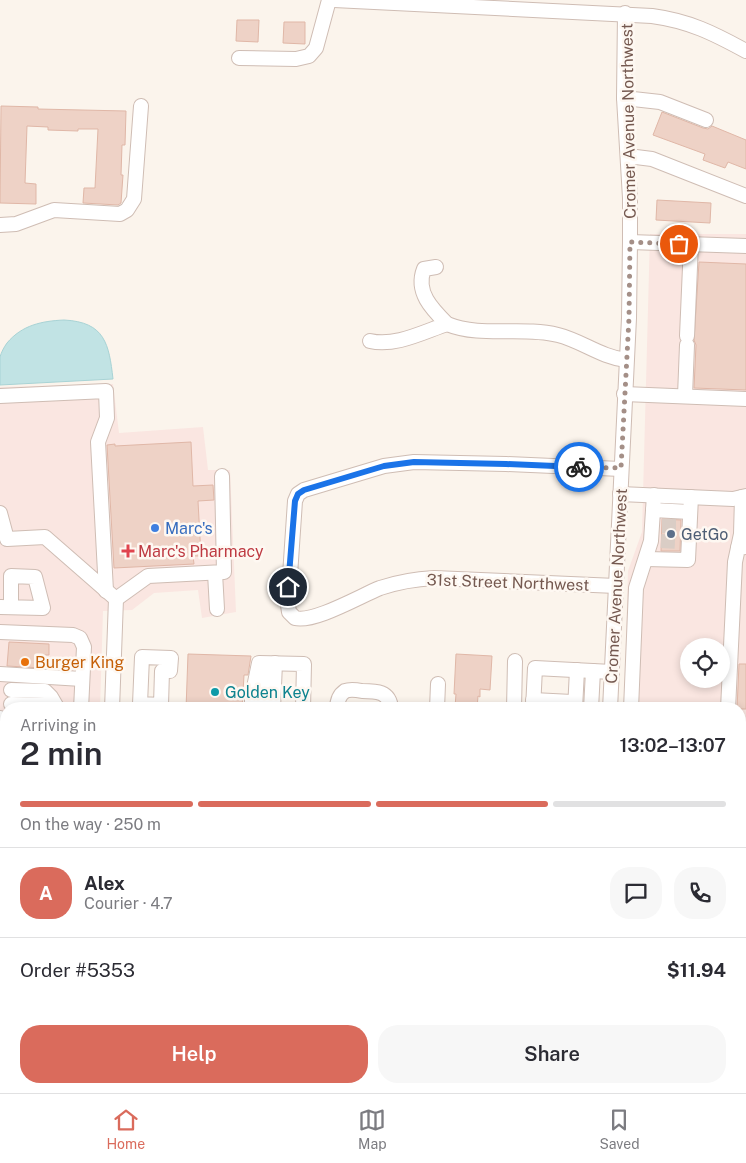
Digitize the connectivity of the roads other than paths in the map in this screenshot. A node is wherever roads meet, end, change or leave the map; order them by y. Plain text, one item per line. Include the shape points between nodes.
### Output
1 (329, 0) edge
2 (334, 0) edge
3 (417, 2) edge
4 (544, 5) edge
5 (625, 14) junction
6 (746, 51) edge
7 (239, 58) dead end
8 (624, 98) junction
9 (141, 106) dead end
10 (706, 120) dead end
11 (628, 156) junction
12 (746, 196) edge
13 (0, 225) edge
14 (630, 242) junction
15 (691, 244) junction
16 (746, 246) edge
17 (436, 267) dead end
18 (447, 324) junction
19 (370, 341) dead end
20 (626, 360) junction
21 (624, 394) junction
22 (0, 396) edge
23 (685, 396) junction
24 (746, 399) edge
25 (621, 468) junction
26 (222, 476) dead end
27 (620, 494) junction
28 (654, 495) junction
29 (744, 496) edge
30 (691, 497) junction
31 (653, 510) junction
32 (690, 512) junction
33 (0, 514) edge
34 (742, 547) edge
35 (646, 559) junction
36 (215, 573) junction
37 (616, 586) junction
38 (111, 595) junction
39 (218, 608) dead end
40 (0, 632) edge
41 (515, 660) dead end
42 (267, 663) junction
43 (585, 670) junction
44 (612, 672) junction
45 (0, 674) edge
46 (78, 678) junction
47 (438, 684) dead end
48 (6, 690) edge
49 (54, 702) edge
50 (74, 702) edge
51 (80, 702) edge
52 (112, 702) edge
53 (252, 702) edge
54 (259, 702) edge
55 (263, 702) edge
56 (268, 702) edge
57 (272, 702) edge
58 (303, 702) edge
59 (338, 702) edge
60 (390, 702) edge
61 (437, 702) edge
62 (514, 702) edge
63 (533, 702) edge
64 (578, 702) edge
65 (590, 702) edge
66 (610, 702) edge
67 (632, 702) edge
68 (728, 702) edge

1 - 7 street via 315,50 309,56 296,59
2 - 3 street
3 - 4 street
4 - 5 street
5 - 6 street via 682,21
5 - 8 street, Cromer Avenue Northwest
8 - 10 street via 660,102
8 - 11 street, Cromer Avenue Northwest
9 - 13 street via 134,199 127,210 120,214 54,210 16,224
11 - 12 street via 652,159
11 - 14 street, Cromer Avenue Northwest
14 - 15 street
14 - 20 street, Cromer Avenue Northwest
15 - 16 street
15 - 23 street
17 - 18 street via 424,269 422,288 431,307
18 - 19 street via 395,341
18 - 20 street via 478,331 558,335 606,356
20 - 21 street, Cromer Avenue Northwest
21 - 23 street
21 - 25 street, Cromer Avenue Northwest
22 - 38 street via 106,390 107,418 98,442
23 - 24 street
25 - 27 street, Cromer Avenue Northwest
25 - 37 street, 31st Street Northwest via 414,462 384,466 304,490 295,501 288,591 289,612 298,619 308,618 380,588 418,578
26 - 36 street via 224,572
27 - 28 street
27 - 37 street, Cromer Avenue Northwest
28 - 30 street
28 - 31 street
29 - 30 street via 732,499
29 - 34 street
30 - 32 street
31 - 32 street
31 - 35 street via 656,541
32 - 35 street via 685,527 688,560
33 - 38 street via 7,539 45,536
34 - 68 street via 735,572
35 - 67 street via 636,588
36 - 38 street via 148,576
36 - 39 street
37 - 44 street, Cromer Avenue Northwest
38 - 52 street
40 - 46 street via 18,640 72,643
40 - 46 street via 80,638 84,644
41 - 62 street
42 - 53 street
42 - 54 street
42 - 55 street
42 - 56 street
42 - 57 street
42 - 58 street via 304,664
43 - 44 street
43 - 63 street via 535,668
43 - 64 street
43 - 65 street
44 - 66 street, Cromer Avenue Northwest
45 - 46 street
46 - 50 street
46 - 51 street
47 - 61 street
48 - 49 street via 45,692
59 - 60 street via 341,694 351,690 382,692

